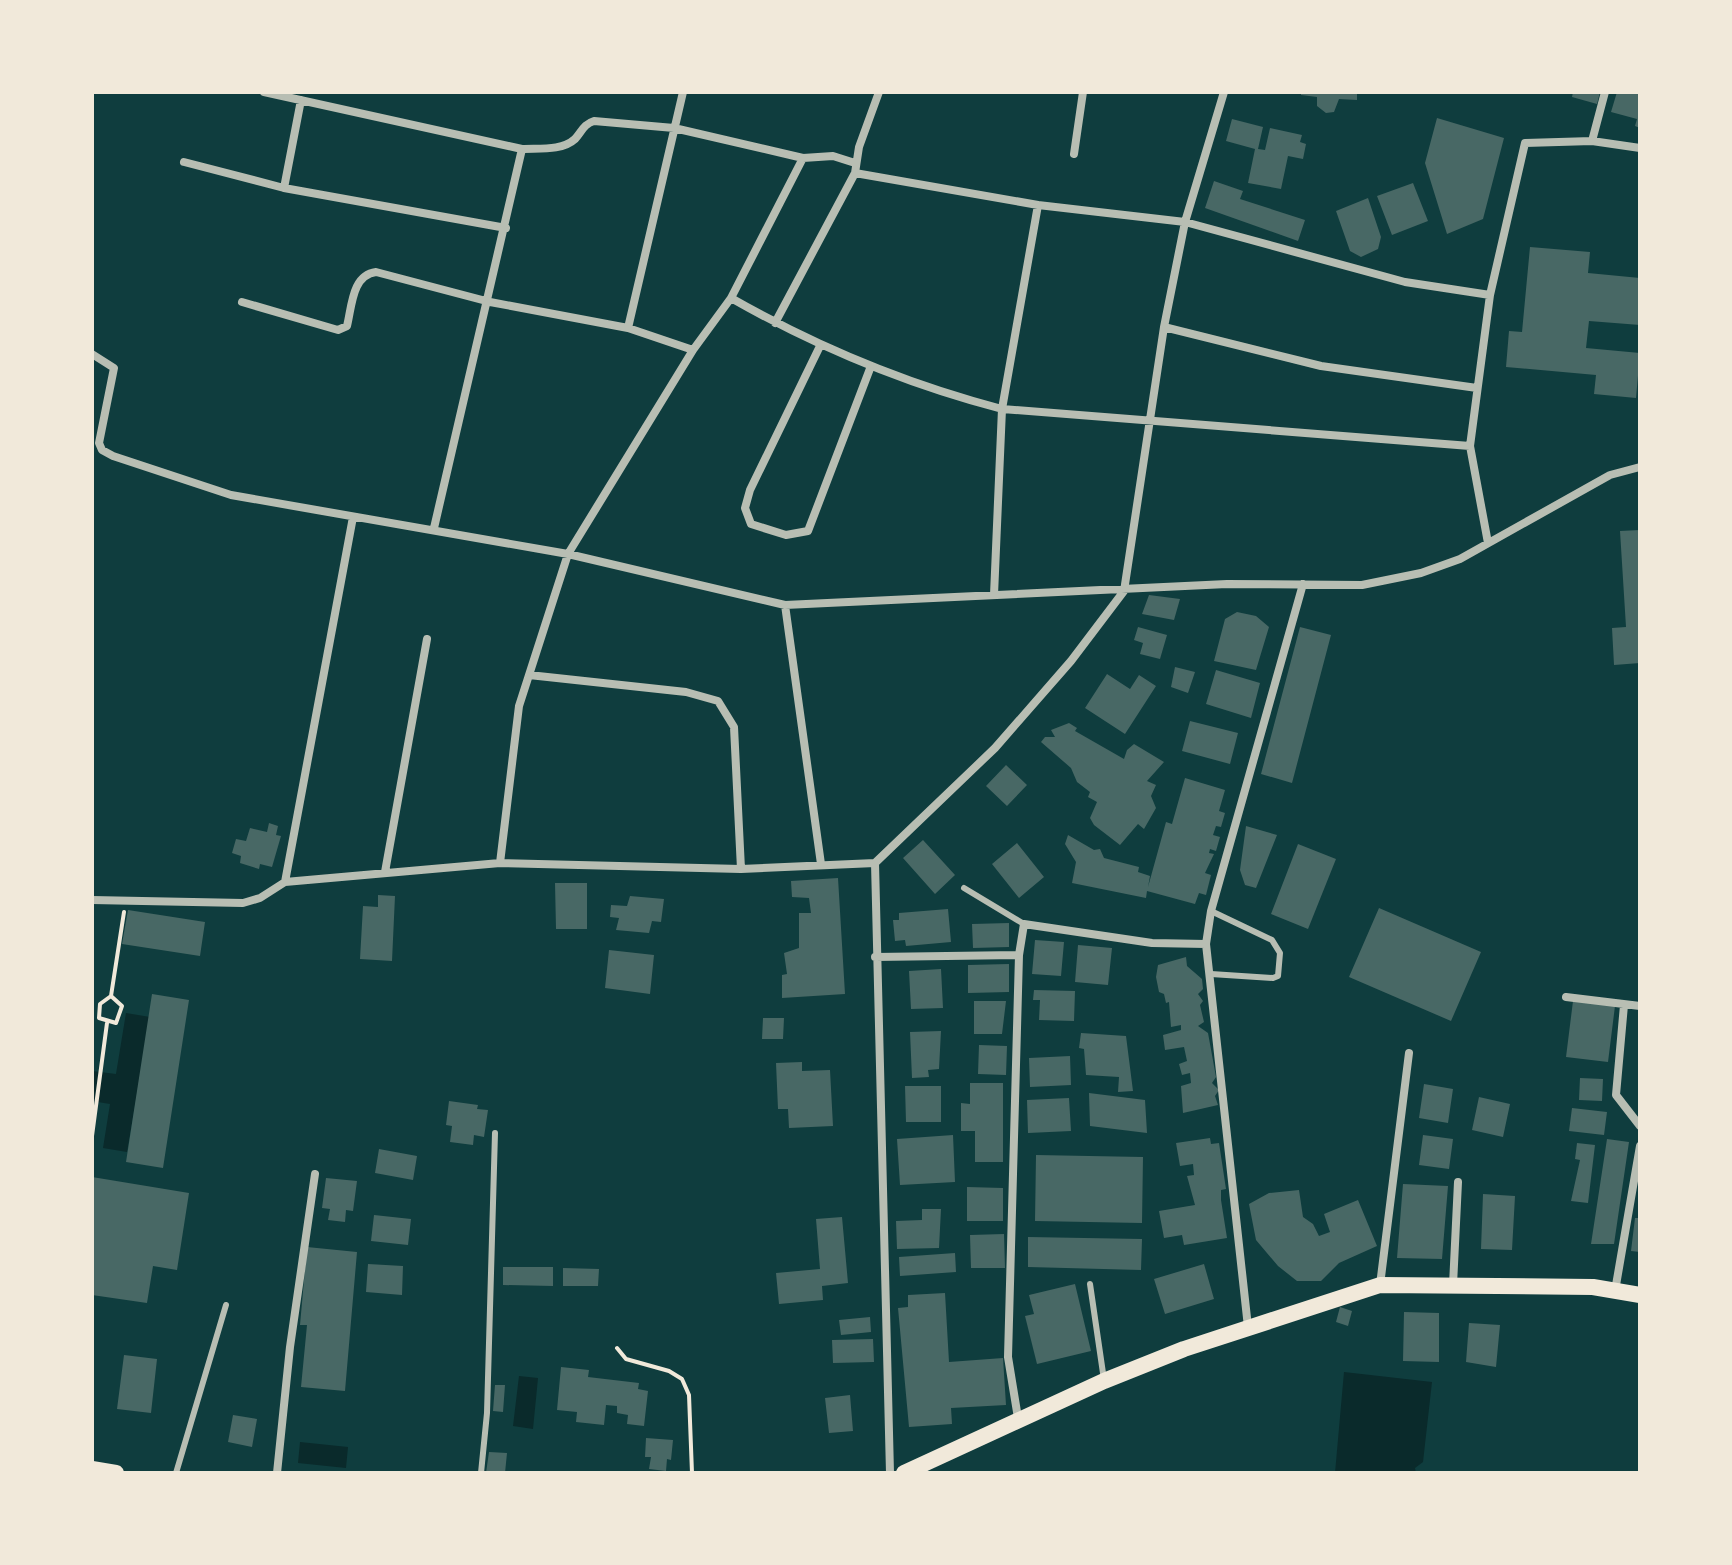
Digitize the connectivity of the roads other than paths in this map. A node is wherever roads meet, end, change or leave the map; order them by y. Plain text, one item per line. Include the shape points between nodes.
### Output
1 (264, 92) edge
2 (683, 92) edge
3 (879, 92) edge
4 (1083, 92) edge
5 (1224, 92) edge
6 (1605, 92) edge
7 (301, 100) junction
8 (674, 128) junction
9 (1592, 141) junction
10 (1640, 148) edge
11 (522, 149) junction
12 (1074, 154) dead end
13 (803, 158) junction
14 (184, 162) dead end
15 (855, 168) junction
16 (284, 188) junction
17 (1038, 205) junction
18 (1185, 222) junction
19 (506, 228) junction
20 (1490, 295) junction
21 (731, 298) junction
22 (242, 302) dead end
23 (490, 302) junction
24 (775, 323) junction
25 (1164, 327) junction
26 (628, 328) junction
27 (820, 346) junction
28 (693, 350) junction
29 (92, 354) edge
30 (871, 366) junction
31 (1477, 388) junction
32 (1002, 409) junction
33 (1147, 423) junction
34 (1470, 446) junction
35 (1640, 467) edge
36 (353, 517) junction
37 (434, 528) junction
38 (1488, 543) junction
39 (568, 554) junction
40 (1303, 584) junction
41 (1124, 591) junction
42 (994, 595) junction
43 (785, 605) junction
44 (427, 639) dead end
45 (529, 675) junction
46 (500, 863) junction
47 (875, 863) junction
48 (821, 864) junction
49 (741, 869) junction
50 (385, 872) junction
51 (285, 882) junction
52 (964, 888) dead end
53 (92, 900) edge
54 (1211, 911) junction
55 (1024, 924) junction
56 (1206, 944) junction
57 (1019, 955) junction
58 (875, 957) junction
59 (1211, 974) junction
60 (1566, 997) dead end
61 (1624, 1005) junction
62 (1640, 1006) edge
63 (1409, 1053) dead end
64 (1640, 1126) edge
65 (495, 1133) dead end
66 (1640, 1146) edge
67 (315, 1174) dead end
68 (1458, 1182) dead end
69 (1090, 1284) dead end
70 (1380, 1285) junction
71 (1453, 1285) junction
72 (1615, 1291) junction
73 (1638, 1297) edge
74 (226, 1305) dead end
75 (1248, 1327) junction
76 (1104, 1381) junction
77 (1018, 1418) junction
78 (92, 1469) edge
79 (116, 1473) edge
80 (176, 1473) edge
81 (277, 1473) edge
82 (481, 1473) edge
83 (890, 1473) edge
84 (904, 1473) edge

1 - 7 street
2 - 8 street
3 - 15 street
4 - 12 street
5 - 18 street
6 - 9 street
7 - 11 street
7 - 16 street
8 - 11 street via 594,121 572,142
8 - 13 street
8 - 26 street
9 - 10 street
9 - 20 street via 1525,143
11 - 19 street
13 - 15 street via 833,156
13 - 21 street
14 - 16 street
15 - 17 street
15 - 24 street
16 - 19 street
17 - 18 street
17 - 32 street
18 - 20 street via 1405,282
18 - 25 street
19 - 23 street
20 - 31 street
21 - 24 street
21 - 28 street
22 - 23 street via 338,330 347,326 358,281 376,272
23 - 26 street
23 - 37 street
24 - 27 street
25 - 31 street via 1321,366
25 - 33 street
26 - 28 street
27 - 30 street
27 - 30 street via 745,508 751,524 793,536 808,531
28 - 39 street
29 - 36 street via 112,365 115,373 99,443 106,453 231,495
30 - 32 street via 932,391
31 - 34 street
32 - 33 street
32 - 42 street
33 - 34 street
33 - 41 street
34 - 38 street
35 - 38 street via 1610,475
36 - 37 street
36 - 51 street
37 - 39 street
38 - 40 street via 1439,567 1389,580
39 - 43 street
39 - 45 street
40 - 41 street
40 - 54 street
41 - 42 street
41 - 47 street via 995,748
42 - 43 street
43 - 48 street
44 - 50 street
45 - 46 street via 519,706
45 - 49 street via 686,692 718,701 734,727
46 - 49 street
46 - 50 street
47 - 48 street
47 - 58 street
48 - 49 street
50 - 51 street
51 - 53 street via 243,903
52 - 55 lane
54 - 56 street
54 - 59 lane via 1272,940 1280,953 1278,976 1273,978
55 - 56 street via 1152,943
55 - 57 street
56 - 59 street
57 - 58 street
57 - 77 street via 1008,1357
58 - 83 street
59 - 75 street
60 - 61 street
61 - 62 street
61 - 64 street via 1616,1095
63 - 70 street
65 - 82 lane
66 - 72 street
67 - 81 street
68 - 71 street
69 - 76 lane
70 - 71 main road
70 - 75 main road
71 - 72 main road
72 - 73 main road
74 - 80 lane
75 - 76 main road
76 - 77 main road
77 - 84 main road
78 - 79 main road

